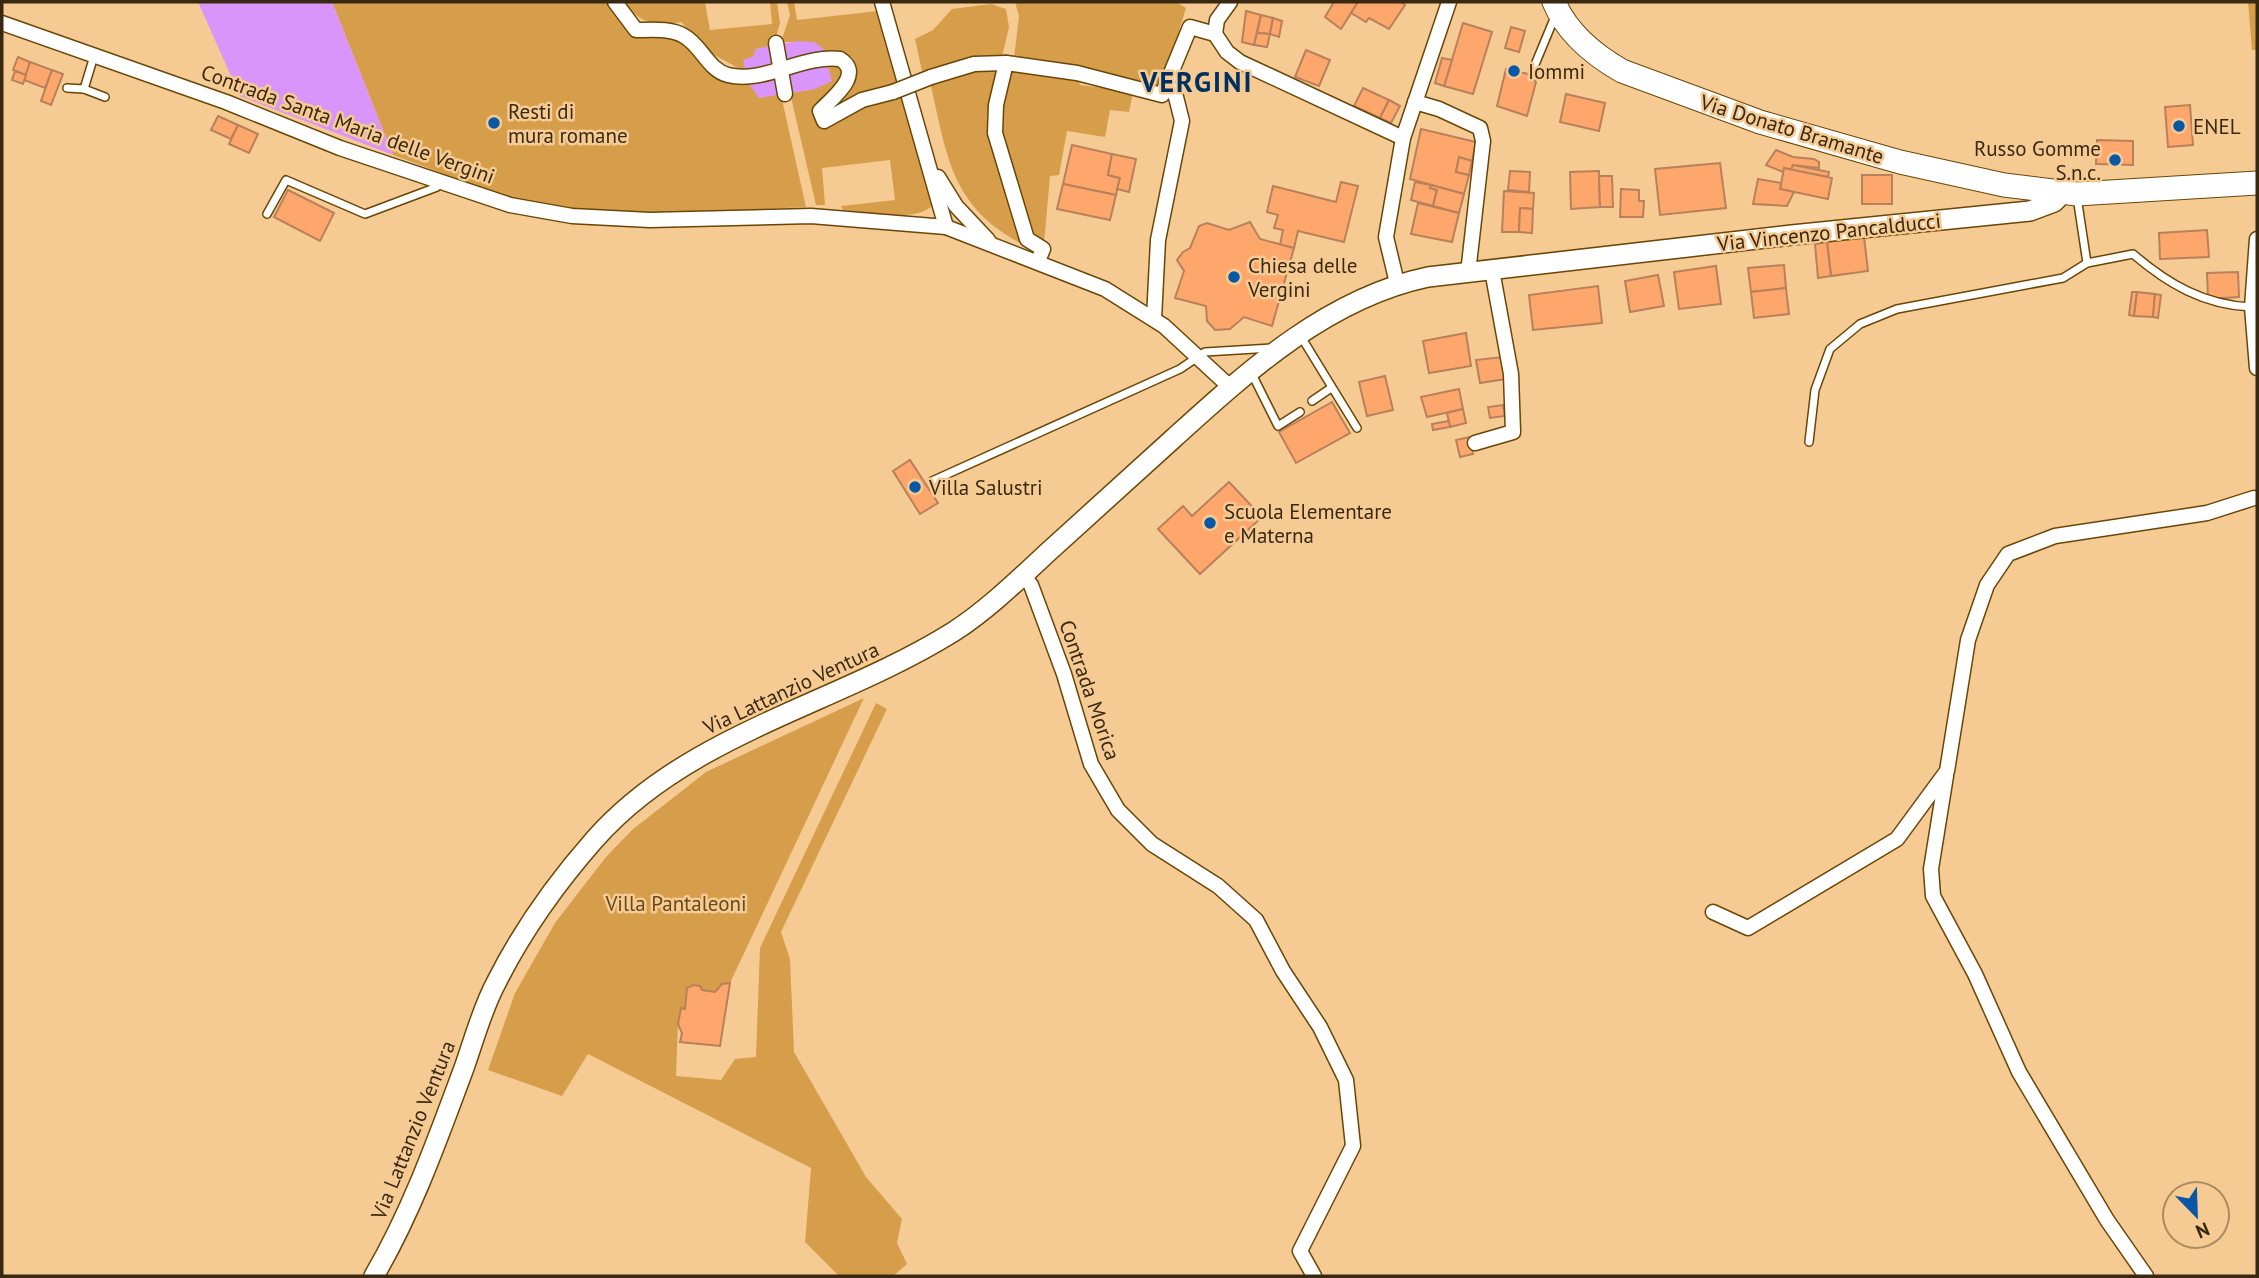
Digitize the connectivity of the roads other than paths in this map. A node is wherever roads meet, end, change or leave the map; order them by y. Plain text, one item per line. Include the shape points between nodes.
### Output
1 (615, 2) edge
2 (882, 2) edge
3 (1230, 2) edge
4 (1449, 2) edge
5 (1556, 6) edge
6 (2, 23) edge
7 (1215, 34) junction
8 (776, 43) dead end
9 (94, 55) junction
10 (1006, 63) junction
11 (1534, 67) dead end
12 (781, 69) junction
13 (67, 88) dead end
14 (1164, 88) junction
15 (84, 89) junction
16 (785, 94) dead end
17 (105, 97) dead end
18 (1415, 102) junction
19 (1403, 138) junction
20 (929, 161) junction
21 (439, 180) junction
22 (2257, 183) edge
23 (2070, 193) junction
24 (267, 214) dead end
25 (946, 227) junction
26 (2257, 239) edge
27 (992, 243) junction
28 (1038, 261) junction
29 (2087, 263) junction
30 (1492, 270) junction
31 (1468, 273) junction
32 (1397, 284) junction
33 (2252, 307) junction
34 (1154, 319) junction
35 (1300, 334) junction
36 (1283, 347) junction
37 (1198, 354) junction
38 (2257, 368) edge
39 (1251, 371) junction
40 (1230, 387) junction
41 (1331, 388) junction
42 (1312, 401) dead end
43 (1300, 412) dead end
44 (1357, 428) dead end
45 (1809, 442) dead end
46 (1475, 443) dead end
47 (932, 481) dead end
48 (2256, 496) edge
49 (1023, 575) junction
50 (1947, 771) junction
51 (1713, 912) dead end
52 (374, 1276) edge
53 (1314, 1276) edge
54 (2146, 1276) edge

1 - 12 street via 636,30 685,36 719,72 746,76
2 - 20 street
3 - 7 street via 1217,20
4 - 18 street
5 - 11 lane
5 - 23 main road, Via Donato Bramante via 1572,33 1602,60 1678,93 1900,162 1992,183
6 - 9 street, Contrada Santa Maria delle Vergini
7 - 14 street via 1190,27
7 - 19 street via 1240,62
8 - 12 street
9 - 15 lane
9 - 21 street, Contrada Santa Maria delle Vergini via 340,148
10 - 12 street, bridge via 974,64 931,77 862,100 829,121 824,121 820,111 843,87 849,74 845,62 827,60
10 - 14 street
10 - 28 street via 995,133 1027,239 1043,249
12 - 16 street
13 - 15 lane
14 - 34 street via 1176,97 1182,121 1158,240
15 - 17 lane
18 - 19 street
18 - 31 street via 1480,128 1483,141
19 - 32 street via 1386,237
20 - 25 street
20 - 27 street via 956,206
21 - 24 lane via 437,187 365,214 286,180
21 - 25 street, Contrada Santa Maria delle Vergini via 510,205 572,216 650,220 811,216
22 - 23 main road, Via Vincenzo Pancalducci
23 - 29 lane
23 - 30 main road, Via Vincenzo Pancalducci via 2030,211
25 - 27 street, Contrada Santa Maria delle Vergini
26 - 33 street
27 - 28 street, Contrada Santa Maria delle Vergini
28 - 34 street, Contrada Santa Maria delle Vergini via 1105,289
29 - 33 lane via 2133,254 2161,278 2205,300
29 - 45 lane via 2063,278 1897,309 1860,324 1830,349 1815,390
30 - 31 main road, Via Vincenzo Pancalducci
30 - 46 street via 1511,374 1513,432
31 - 32 main road, Via Vincenzo Pancalducci
32 - 35 main road, Via Lattanzio Ventura via 1346,306
33 - 38 street
34 - 37 street, Contrada Santa Maria delle Vergini
35 - 36 main road, Via Lattanzio Ventura
35 - 41 lane
36 - 37 lane
36 - 39 main road, Via Lattanzio Ventura
37 - 40 street, Contrada Santa Maria delle Vergini
37 - 47 lane via 1180,369
39 - 40 main road, Via Lattanzio Ventura
39 - 43 lane via 1278,426
40 - 49 main road, Via Lattanzio Ventura
41 - 42 lane
41 - 44 lane
48 - 50 street via 2207,513 2055,536 2008,554 1987,585 1968,640
49 - 52 main road, Via Lattanzio Ventura via 956,630 876,676 710,749 655,786 596,838 540,912 495,984 430,1158
49 - 53 street, Contrada Morica via 1031,585 1064,674 1091,764 1118,810 1152,844 1218,886 1256,920 1346,1080 1353,1146 1300,1251
50 - 51 street via 1897,839 1886,846 1748,928
50 - 54 street via 1931,869 1933,896 2025,1083

